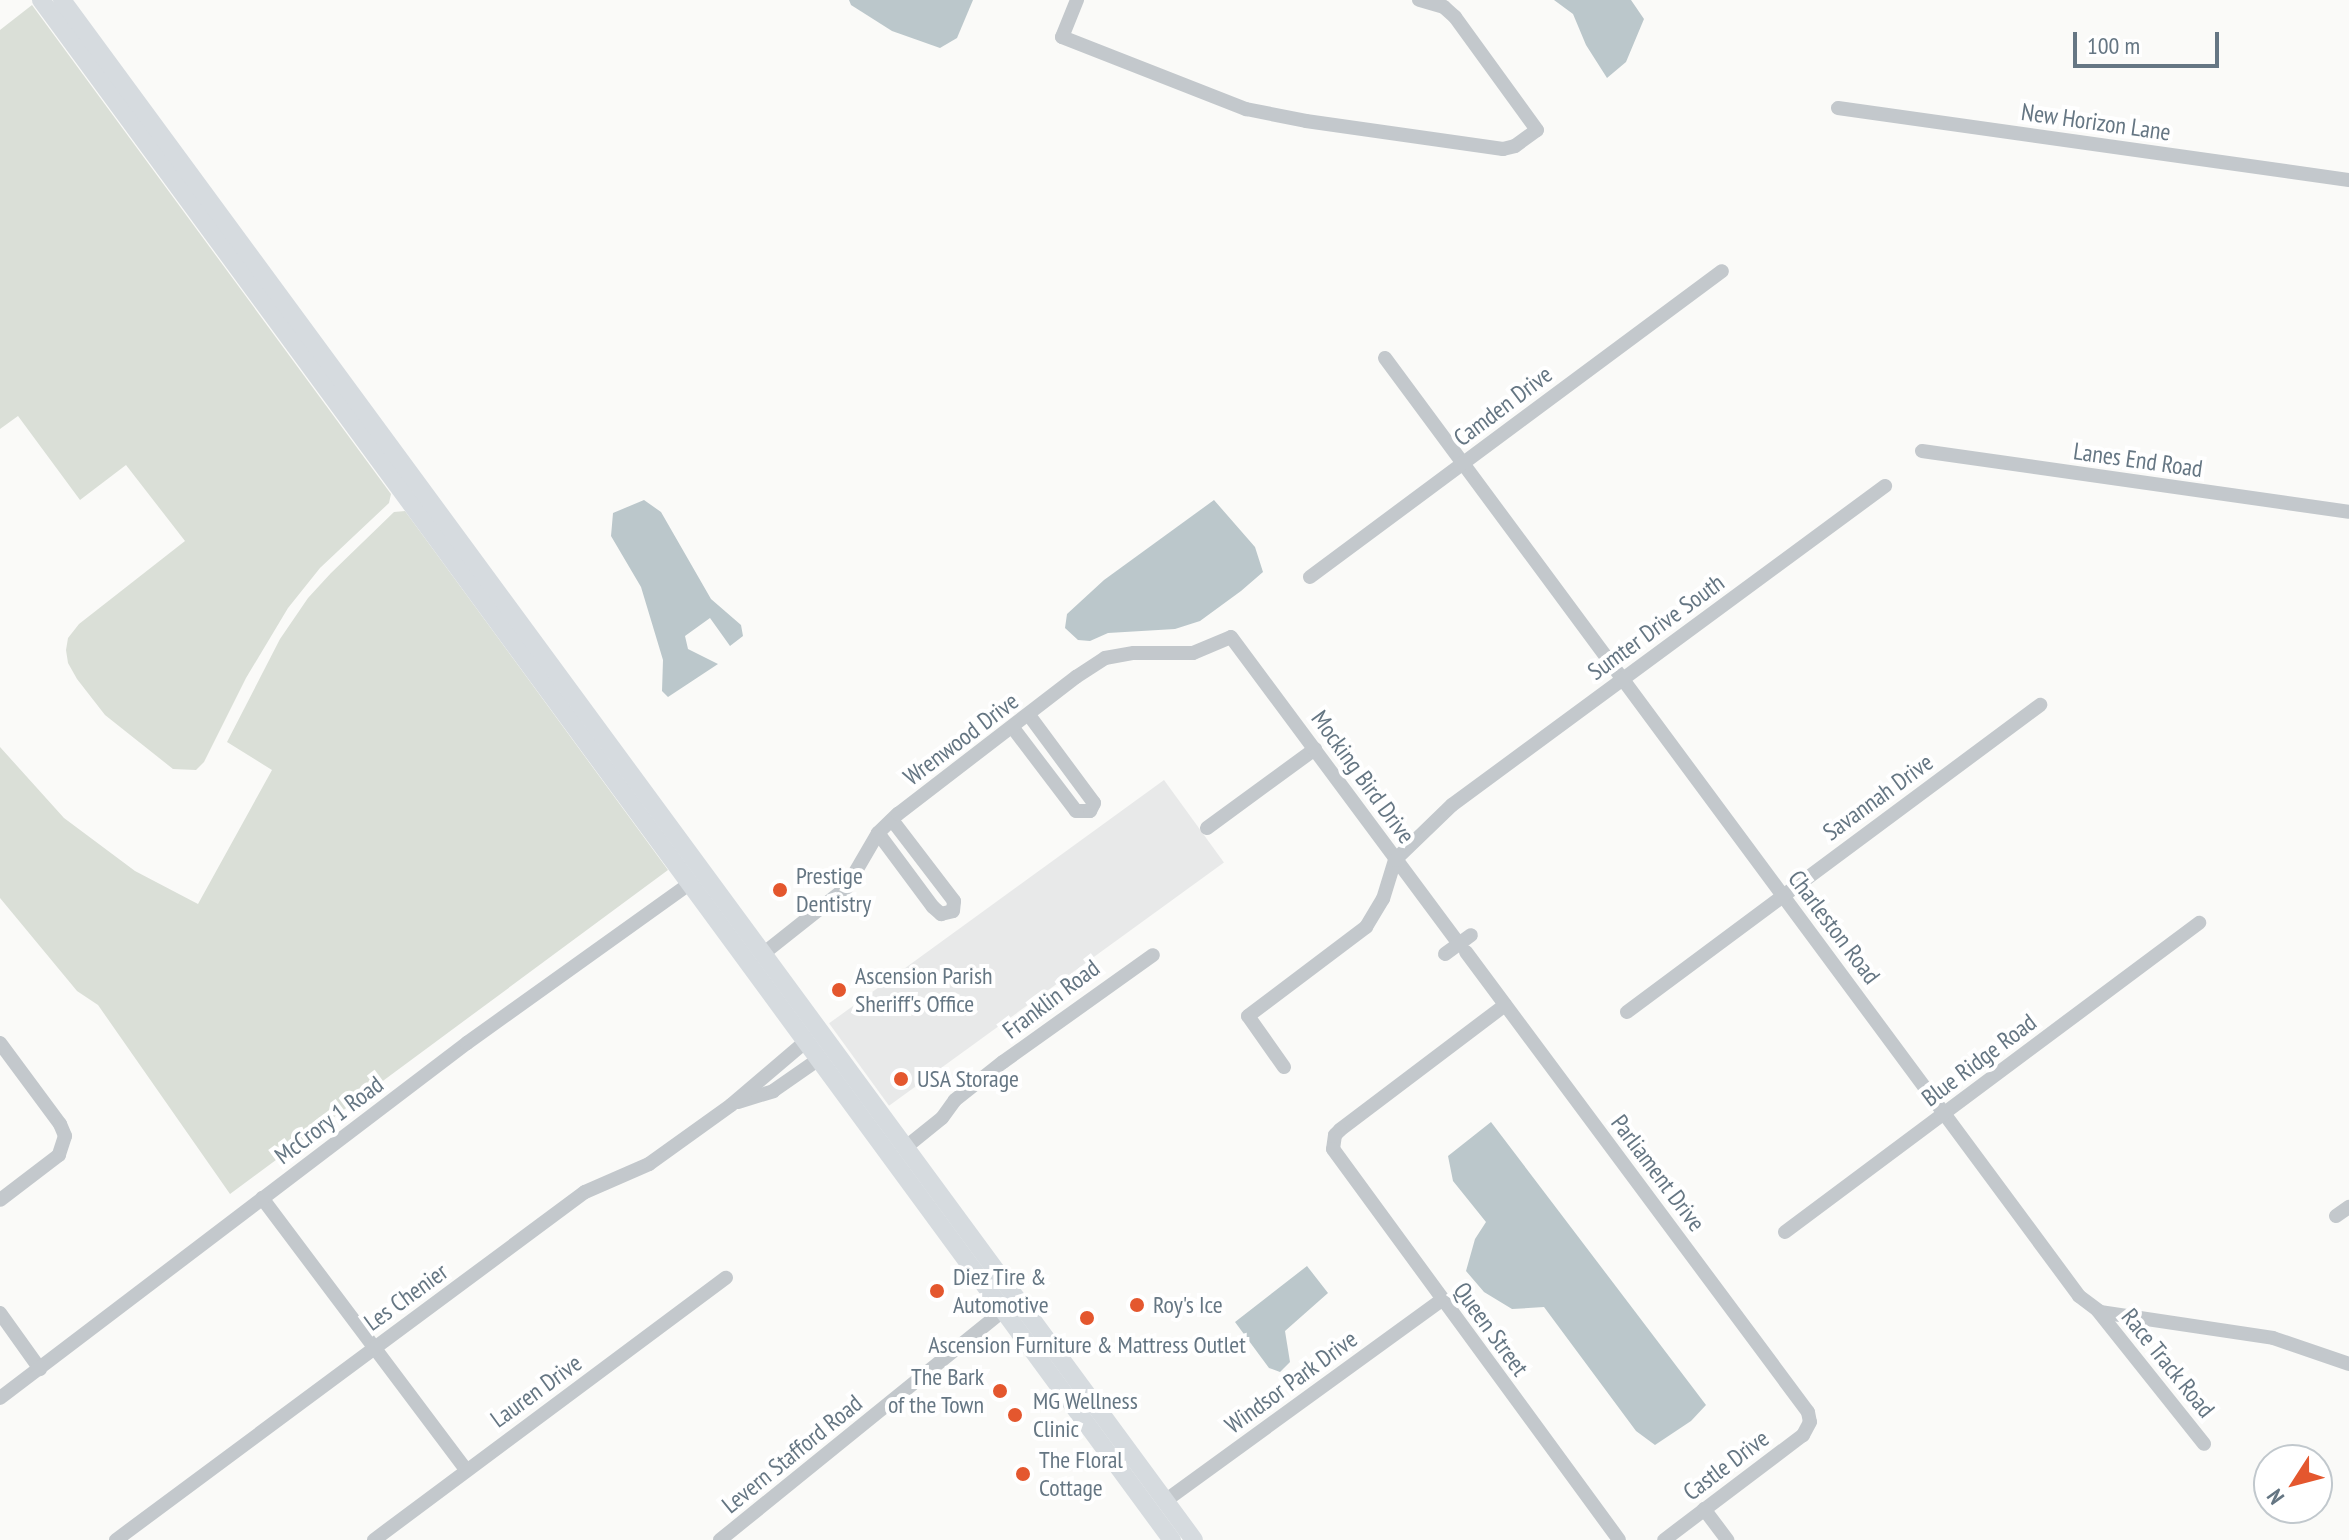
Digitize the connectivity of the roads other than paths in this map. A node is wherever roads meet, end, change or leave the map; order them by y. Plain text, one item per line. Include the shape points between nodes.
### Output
1 (41, 0) edge
2 (62, 0) edge
3 (1077, 0) edge
4 (1419, 0) edge
5 (1838, 108) dead end
6 (2349, 180) edge
7 (1722, 271) dead end
8 (1385, 358) dead end
9 (1922, 451) dead end
10 (1463, 463) junction
11 (1885, 486) dead end
12 (2349, 512) edge
13 (1310, 577) dead end
14 (1231, 637) joint
15 (1623, 679) junction
16 (2040, 705) dead end
17 (1029, 715) junction
18 (1013, 728) junction
19 (1315, 749) junction
20 (598, 762) junction
21 (892, 820) junction
22 (666, 823) junction
23 (1207, 828) dead end
24 (878, 833) junction
25 (1395, 860) junction
26 (689, 884) junction
27 (1783, 895) junction
28 (2199, 923) dead end
29 (1471, 935) dead end
30 (1462, 948) junction
31 (764, 953) junction
32 (1445, 954) dead end
33 (1153, 955) dead end
34 (1505, 1005) junction
35 (1627, 1012) dead end
36 (805, 1042) junction
37 (0, 1043) edge
38 (819, 1059) junction
39 (1284, 1067) dead end
40 (854, 1097) junction
41 (731, 1105) junction
42 (1944, 1113) junction
43 (906, 1147) junction
44 (929, 1178) junction
45 (262, 1198) junction
46 (0, 1200) edge
47 (2349, 1207) edge
48 (2336, 1216) dead end
49 (1785, 1232) dead end
50 (726, 1278) dead end
51 (1442, 1300) junction
52 (1003, 1311) junction
53 (2098, 1311) junction
54 (0, 1313) edge
55 (374, 1347) junction
56 (1055, 1351) junction
57 (2349, 1364) edge
58 (40, 1369) junction
59 (0, 1398) edge
60 (1810, 1422) joint
61 (1092, 1430) junction
62 (2204, 1444) dead end
63 (466, 1470) junction
64 (1145, 1474) junction
65 (1165, 1501) junction
66 (1704, 1509) junction
67 (116, 1540) edge
68 (374, 1540) edge
69 (720, 1540) edge
70 (1172, 1540) edge
71 (1194, 1540) edge
72 (1619, 1540) edge
73 (1664, 1540) edge
74 (1727, 1540) edge

1 - 20 main road
2 - 22 main road
3 - 4 street via 1062,37 1246,109 1503,149 1537,130 1455,17 1444,7
5 - 6 street, New Horizon Lane
7 - 10 street, Camden Drive
8 - 10 street, Charleston Road
9 - 12 street, Lanes End Road
10 - 13 street, Camden Drive
10 - 15 street, Charleston Road
11 - 15 street, Sumter Drive South
14 - 17 street, Wrenwood Drive via 1193,653 1105,658
14 - 19 street, Mocking Bird Drive
15 - 25 street, Sumter Drive South via 1452,805
15 - 27 street, Charleston Road
16 - 27 street, Savannah Drive
17 - 18 street, Wrenwood Drive
17 - 18 street via 1094,803 1090,811 1076,811
18 - 21 street, Wrenwood Drive
19 - 23 street
19 - 25 street, Mocking Bird Drive
20 - 22 main road via 623,783 648,817
20 - 26 main road
21 - 24 street, Wrenwood Drive
21 - 24 street via 954,901 953,911 941,914 933,907
22 - 31 main road
24 - 31 street, Wrenwood Drive via 846,888
25 - 30 street, Mocking Bird Drive
25 - 39 street via 1383,899 1366,927 1248,1016
26 - 31 main road via 703,885 741,936
26 - 36 main road
26 - 45 street, McCrory 1 Road
27 - 35 street, Savannah Drive
27 - 42 street, Charleston Road
28 - 42 street, Blue Ridge Road
29 - 30 street
30 - 32 street
30 - 34 street, Parliament Drive
31 - 43 main road
33 - 43 street, Franklin Road via 1003,1062
34 - 51 street, Queen Street via 1340,1130 1332,1143
34 - 60 street, Parliament Drive via 1804,1404
36 - 38 main road
36 - 40 main road via 823,1050
36 - 41 street, Les Chenier
37 - 46 street via 65,1136 59,1155
38 - 40 main road
38 - 41 street, Les Chenier via 773,1091
40 - 44 main road via 905,1159
40 - 52 main road
41 - 55 street, Les Chenier via 649,1164 585,1192
42 - 49 street, Blue Ridge Road
42 - 53 street, Charleston Road via 2070,1286
43 - 44 main road
44 - 56 main road
45 - 55 street
45 - 58 street, McCrory 1 Road
47 - 48 street
50 - 63 street, Lauren Drive
51 - 65 street, Windsor Park Drive
51 - 72 street, Queen Street
52 - 56 main road via 1013,1311 1038,1342
52 - 61 main road
52 - 69 street, Levern Stafford Road
53 - 57 street via 2273,1338
53 - 62 street, Race Track Road
54 - 58 street
55 - 63 street
55 - 67 street, Les Chenier
56 - 64 main road
58 - 59 street, McCrory 1 Road
60 - 66 street, Castle Drive via 1803,1435
61 - 64 main road via 1126,1465
61 - 70 main road
63 - 68 street, Lauren Drive
64 - 65 main road
65 - 71 main road
66 - 73 street, Castle Drive
66 - 74 street

